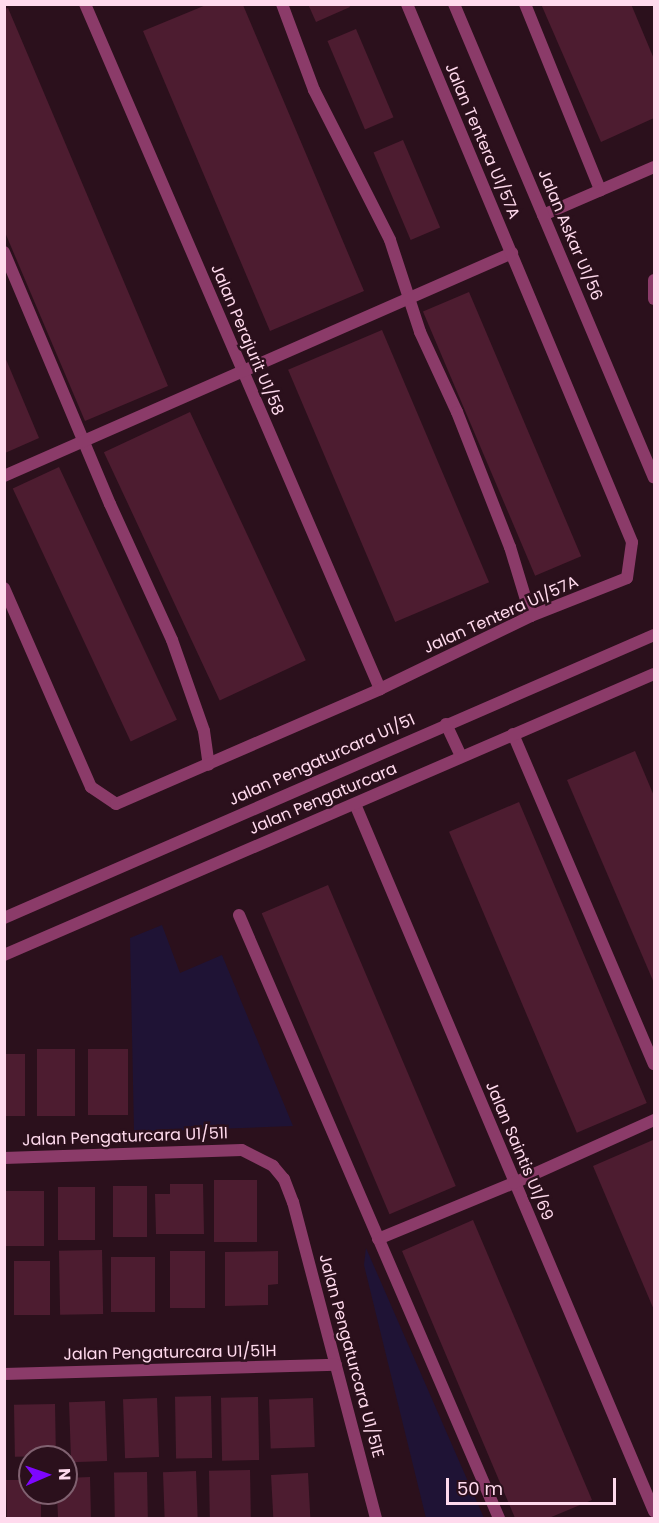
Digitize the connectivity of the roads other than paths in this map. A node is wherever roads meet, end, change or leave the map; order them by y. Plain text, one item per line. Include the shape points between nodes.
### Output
1 (85, 4) edge
2 (282, 4) edge
3 (407, 4) edge
4 (454, 4) edge
5 (525, 4) edge
6 (654, 167) edge
7 (600, 190) junction
8 (543, 215) junction
9 (4, 252) edge
10 (512, 253) junction
11 (654, 279) edge
12 (409, 298) junction
13 (654, 299) edge
14 (242, 370) junction
15 (85, 442) junction
16 (4, 476) edge
17 (654, 478) edge
18 (4, 588) edge
19 (531, 615) junction
20 (654, 635) edge
21 (654, 674) edge
22 (380, 689) junction
23 (446, 724) junction
24 (513, 734) junction
25 (461, 756) junction
26 (209, 765) junction
27 (355, 804) junction
28 (239, 915) dead end
29 (4, 918) edge
30 (4, 955) edge
31 (654, 1064) edge
32 (654, 1120) edge
33 (4, 1158) edge
34 (514, 1183) junction
35 (293, 1202) joint
36 (378, 1239) junction
37 (336, 1365) junction
38 (4, 1374) edge
39 (650, 1489) edge
40 (654, 1511) edge
41 (654, 1516) edge
42 (376, 1518) edge
43 (499, 1518) edge
44 (649, 1518) edge

1 - 14 street, Jalan Perajurit U1/58
2 - 12 street via 314,90 390,240
3 - 10 street, Jalan Tentera U1/57A
4 - 8 street, Jalan Askar U1/56
5 - 7 street
6 - 7 street
7 - 8 street
8 - 17 street, Jalan Askar U1/56
9 - 15 street
10 - 12 street
10 - 19 street, Jalan Tentera U1/57A via 632,542 627,578
11 - 13 street
12 - 14 street
12 - 19 street via 510,547
14 - 15 street
14 - 22 street, Jalan Perajurit U1/58
15 - 16 street
15 - 26 street via 172,640 204,730
18 - 26 street, Jalan Tentera U1/57A via 91,787 101,797 116,804
19 - 22 street, Jalan Tentera U1/57A
20 - 23 street, Jalan Pengaturcara U1/51
21 - 24 street, Jalan Pengaturcara
22 - 26 street, Jalan Tentera U1/57A
23 - 25 street
23 - 29 street, Jalan Pengaturcara U1/51
24 - 25 street, Jalan Pengaturcara
24 - 31 street
25 - 27 street, Jalan Pengaturcara
27 - 30 street, Jalan Pengaturcara via 96,912
27 - 34 street, Jalan Saintis U1/69
28 - 36 street
32 - 34 street
33 - 35 street, Jalan Pengaturcara U1/51I via 242,1150 273,1166 284,1179
34 - 36 street
34 - 39 street, Jalan Saintis U1/69
35 - 37 street, Jalan Pengaturcara U1/51E
36 - 43 street
37 - 38 street, Jalan Pengaturcara U1/51H
37 - 42 street, Jalan Pengaturcara U1/51E
39 - 40 street, Jalan Saintis U1/69
41 - 44 street

